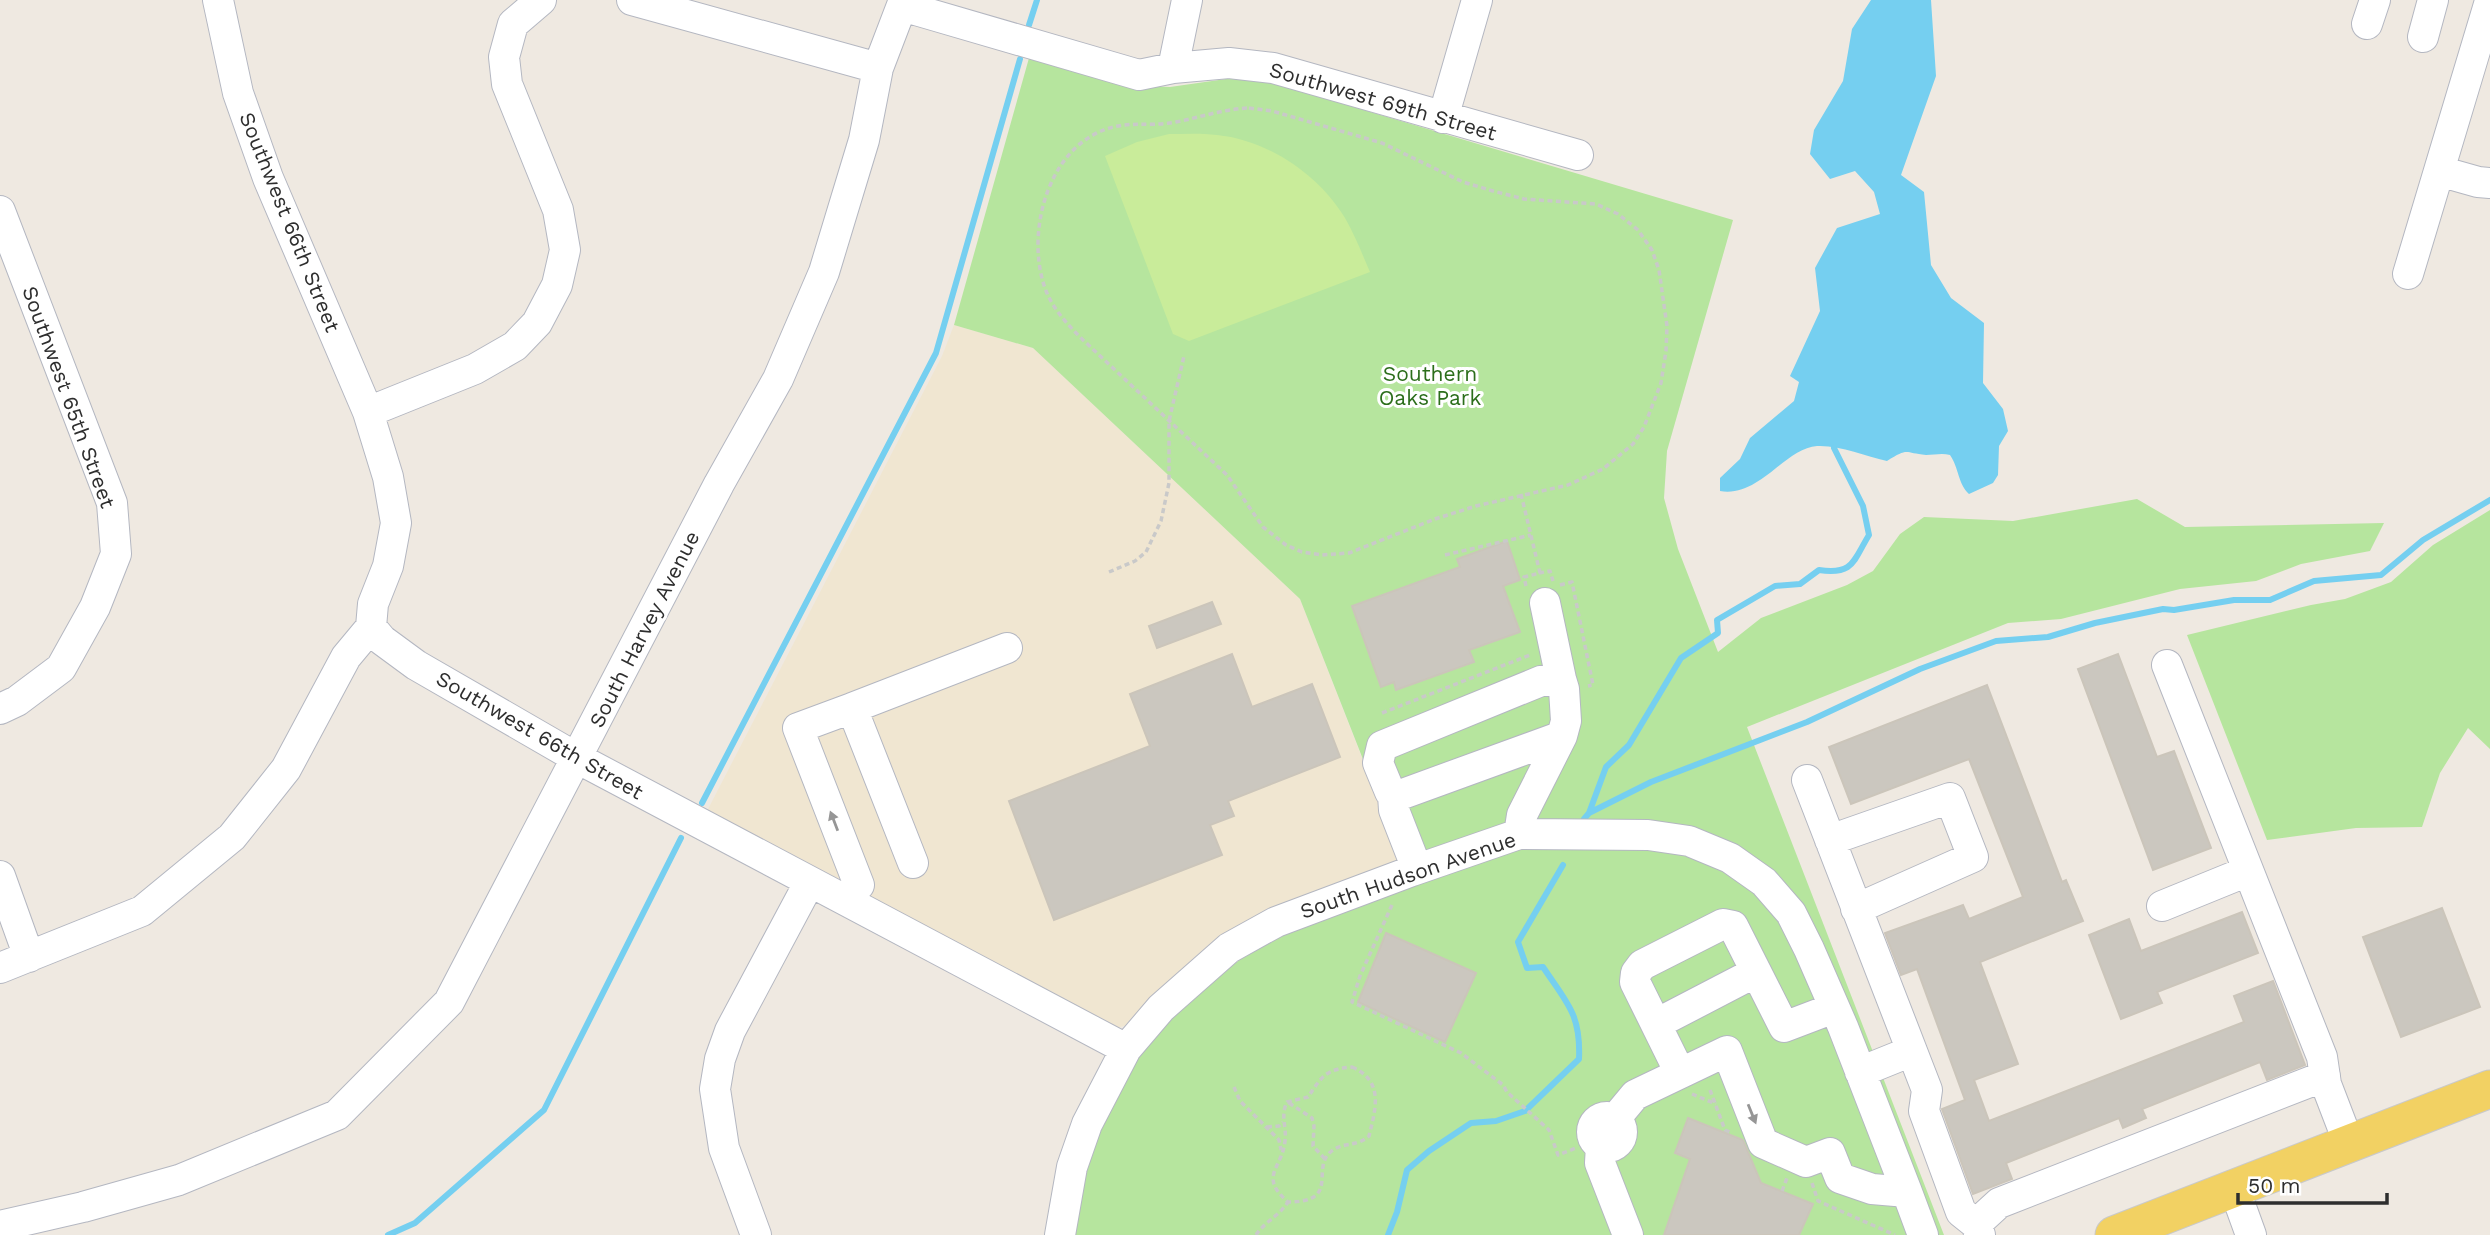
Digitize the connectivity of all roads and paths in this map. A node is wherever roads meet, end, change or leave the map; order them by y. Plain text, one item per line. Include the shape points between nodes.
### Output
1 (218, 0) edge
2 (541, 0) edge
3 (632, 0) edge
4 (1187, 0) edge
5 (1477, 0) edge
6 (2433, 0) edge
7 (2490, 1) edge
8 (903, 3) edge
9 (2423, 37) dead end
10 (878, 68) junction
11 (1173, 68) junction
12 (1443, 118) junction
13 (1578, 155) dead end
14 (2439, 171) junction
15 (2490, 183) edge
16 (0, 211) edge
17 (2408, 274) dead end
18 (1184, 356) dead end
19 (368, 412) junction
20 (1169, 421) junction
21 (1521, 494) junction
22 (1531, 535) junction
23 (1445, 555) dead end
24 (1109, 572) dead end
25 (1536, 596) joint
26 (372, 627) junction
27 (1007, 648) dead end
28 (1541, 651) dead end
29 (2167, 665) dead end
30 (1560, 679) junction
31 (852, 708) junction
32 (0, 709) edge
33 (1382, 713) dead end
34 (1562, 736) junction
35 (577, 758) junction
36 (1807, 780) dead end
37 (1393, 795) junction
38 (1519, 834) junction
39 (1830, 840) junction
40 (913, 863) dead end
41 (1417, 869) junction
42 (2248, 871) junction
43 (0, 876) edge
44 (809, 883) junction
45 (859, 885) dead end
46 (1392, 905) dead end
47 (2162, 906) dead end
48 (1856, 909) junction
49 (29, 957) junction
50 (0, 968) edge
51 (1756, 972) junction
52 (1834, 1008) junction
53 (1656, 1024) junction
54 (1126, 1049) junction
55 (1912, 1051) junction
56 (1860, 1072) junction
57 (1681, 1073) junction
58 (2325, 1076) junction
59 (1234, 1087) dead end
60 (2490, 1089) edge
61 (1287, 1102) junction
62 (1283, 1122) junction
63 (1267, 1127) junction
64 (2349, 1143) junction
65 (1597, 1144) junction
66 (1282, 1152) junction
67 (1325, 1159) junction
68 (1789, 1173) dead end
69 (2234, 1188) junction
70 (1782, 1192) dead end
71 (1907, 1192) junction
72 (1289, 1200) junction
73 (0, 1226) edge
74 (1978, 1229) edge
75 (756, 1235) edge
76 (1060, 1235) edge
77 (1256, 1235) edge
78 (1628, 1235) edge
79 (1923, 1235) edge
80 (2115, 1235) edge
81 (2251, 1235) edge

1 - 19 street, Southwest 66th Street via 238,93 268,178
2 - 19 street via 513,24 504,57 507,84 558,211 565,250 557,285 537,323 515,346 475,369
3 - 10 street
4 - 11 street
5 - 12 street
6 - 9 street
7 - 14 street
8 - 10 street, South Harvey Avenue
8 - 11 street, Southwest 69th Street via 1139,75
10 - 35 street, South Harvey Avenue via 864,140 824,272 778,379
11 - 12 street, Southwest 69th Street via 1229,63 1273,68
12 - 13 street, Southwest 69th Street
14 - 15 street
14 - 17 street
16 - 32 street, Southwest 65th Street via 112,503 116,554 95,607 61,668
18 - 20 path
19 - 26 street, Southwest 66th Street via 396,523 388,566 373,604
20 - 21 path via 1227,475 1263,527 1302,552 1349,553 1435,519
20 - 21 path via 1082,340 1052,303 1036,248 1043,206 1069,155 1106,129 1177,122 1228,109 1272,111 1382,143 1463,182 1493,191 1524,199 1596,204 1639,230 1659,270 1667,339 1661,383 1644,427 1618,459 1590,477
20 - 24 path via 1169,483 1161,521 1146,552
21 - 22 path
22 - 23 path
22 - 25 path via 1540,573 1524,577
25 - 30 street
26 - 35 street, Southwest 66th Street via 416,665
26 - 49 street via 346,657 286,769 232,837 142,911
27 - 31 street
28 - 33 path
29 - 42 street
30 - 34 street via 1566,721
30 - 37 street via 1541,681 1382,746 1378,763
31 - 40 street
45 -> 31 street via 798,728
34 - 37 street
34 - 38 street via 1522,815
35 - 44 street, Southwest 66th Street
35 - 73 street, South Harvey Avenue via 449,1002 337,1115 179,1180
36 - 39 street
37 - 41 street via 1394,810
38 - 41 street, South Hudson Avenue
38 - 52 street, South Hudson Avenue via 1648,835 1689,841 1730,858 1763,882 1791,912
39 - 48 street
39 - 48 street via 1950,798 1973,857
41 - 54 street, South Hudson Avenue via 1276,922 1228,948 1161,1008
42 - 47 street
42 - 58 street via 2322,1058
43 - 49 street
44 - 54 street, Southwest 66th Street
44 - 75 street via 719,1059 715,1089 723,1148
46 - 65 path via 1352,1002 1461,1053 1503,1085 1549,1130 1558,1155
48 - 55 street
49 - 50 street
51 - 52 street via 1784,1027
51 - 53 street
51 - 53 street via 1733,926 1724,924 1642,965 1635,982
52 - 56 street, South Hudson Avenue
53 - 57 street
54 - 76 street via 1087,1124 1072,1167
55 - 56 street
55 - 74 street via 1927,1090 1924,1111 1961,1212
56 - 71 street, South Hudson Avenue
57 - 65 street via 1635,1095 1615,1119 1622,1128 1619,1140 1609,1147
57 -> 71 street via 1727,1051 1763,1143 1806,1162 1830,1153 1840,1178 1872,1189
58 - 64 street
58 - 74 street via 1999,1203
59 - 63 path via 1240,1101
60 - 64 main road
61 - 62 path
61 - 67 path via 1309,1114 1314,1126 1312,1146
61 - 67 path via 1308,1097 1320,1078 1340,1068 1365,1072 1371,1081 1376,1110 1369,1136 1357,1145 1332,1151
62 - 63 path
62 - 66 path
63 - 66 path via 1279,1140
64 - 69 main road
65 - 78 street
66 - 72 path via 1272,1177 1277,1191
67 - 72 path via 1319,1191 1307,1201
68 - 70 path
69 - 80 main road
69 - 81 street
71 - 79 street, South Hudson Avenue
72 - 77 path

